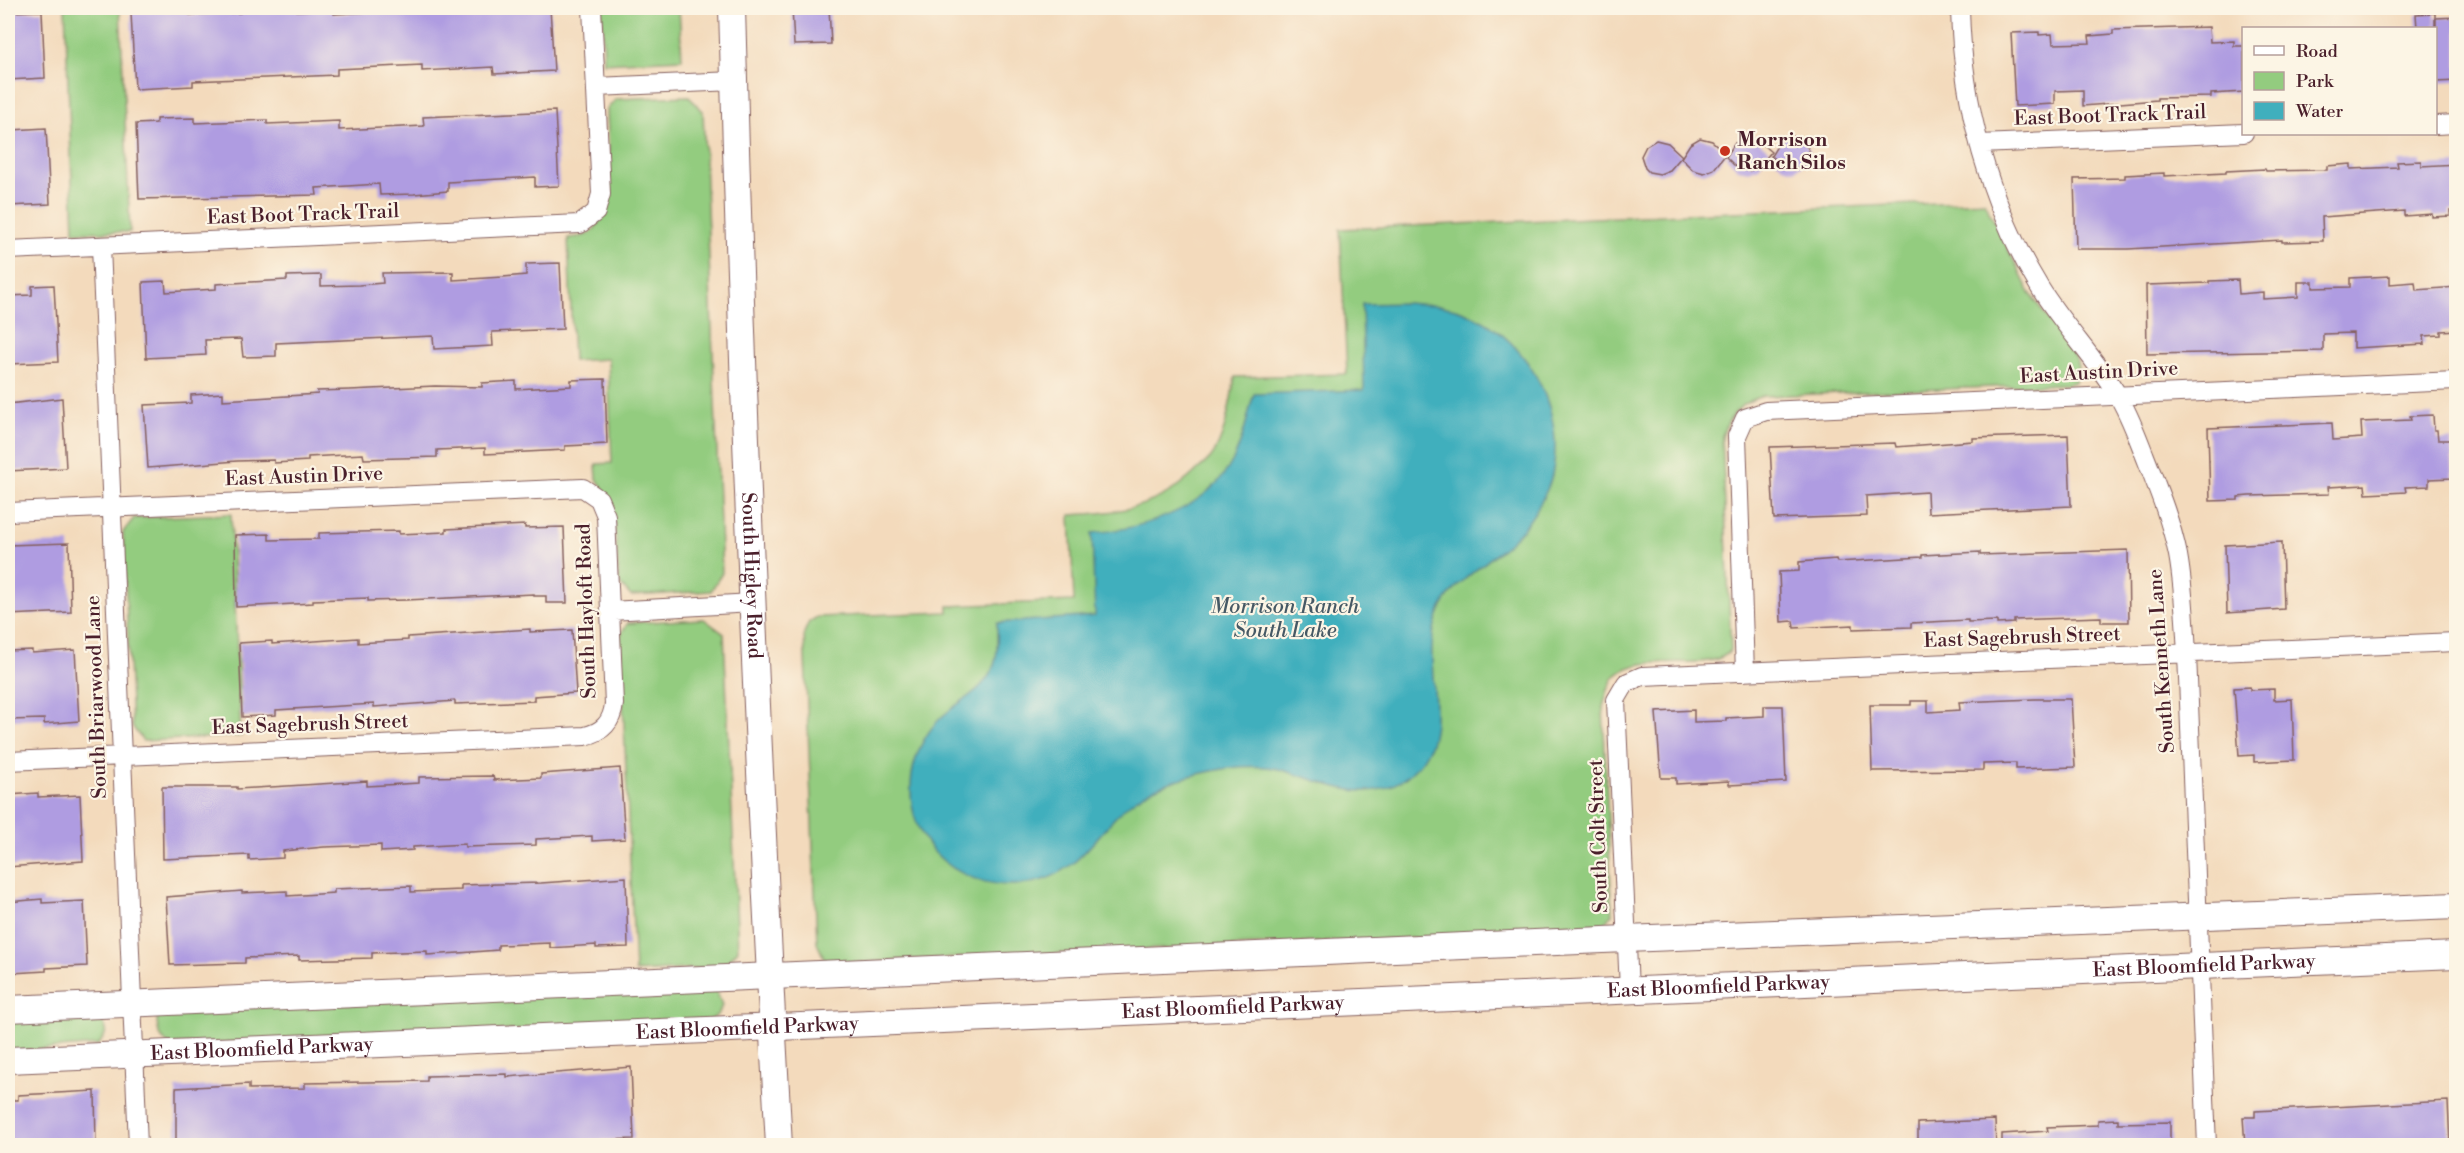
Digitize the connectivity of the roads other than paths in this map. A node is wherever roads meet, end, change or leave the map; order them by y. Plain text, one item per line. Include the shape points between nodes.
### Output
1 (592, 8) edge
2 (732, 8) edge
3 (1960, 8) edge
4 (734, 81) junction
5 (596, 87) junction
6 (2457, 124) edge
7 (2437, 125) edge
8 (2242, 133) edge
9 (1979, 144) junction
10 (101, 246) junction
11 (8, 250) edge
12 (2457, 381) edge
13 (2118, 395) junction
14 (599, 499) joint
15 (113, 508) junction
16 (8, 512) edge
17 (753, 603) junction
18 (610, 611) junction
19 (2457, 642) edge
20 (2187, 654) junction
21 (1745, 672) junction
22 (1626, 683) joint
23 (609, 723) joint
24 (121, 756) junction
25 (8, 761) edge
26 (2457, 906) edge
27 (2197, 918) junction
28 (1626, 939) junction
29 (2457, 956) edge
30 (2199, 966) junction
31 (770, 976) junction
32 (1629, 990) junction
33 (131, 1003) junction
34 (8, 1009) edge
35 (772, 1026) junction
36 (134, 1054) junction
37 (8, 1060) edge
38 (138, 1146) edge
39 (779, 1146) edge
40 (2207, 1146) edge

1 - 5 street
2 - 4 street, South Higley Road
3 - 9 street, South Kenneth Lane via 1964,65
4 - 5 street
4 - 17 street, South Higley Road
5 - 10 street, East Boot Track Trail via 601,194 596,213 580,224
6 - 7 street
8 - 9 street, East Boot Track Trail
9 - 13 street, South Kenneth Lane via 2017,243 2040,287
10 - 11 street, East Boot Track Trail
10 - 15 street, South Briarwood Lane
12 - 13 street, East Austin Drive
13 - 20 street, South Kenneth Lane via 2175,543 2184,591
13 - 21 street, East Austin Drive via 1766,411 1745,418 1737,436
14 - 15 street, East Austin Drive via 584,488 574,487
14 - 18 street, South Hayloft Road via 606,516
15 - 16 street, East Austin Drive
15 - 24 street, South Briarwood Lane
17 - 18 street
17 - 31 street, South Higley Road
18 - 23 street, South Hayloft Road via 614,704
19 - 20 street, East Sagebrush Street
20 - 21 street, East Sagebrush Street
20 - 27 street, South Kenneth Lane
21 - 22 street, East Sagebrush Street via 1642,676
22 - 28 street, South Colt Street via 1616,700
23 - 24 street, East Sagebrush Street via 585,736
24 - 25 street, East Sagebrush Street
24 - 33 street, South Briarwood Lane
26 - 27 street
27 - 28 street
27 - 30 street, South Kenneth Lane
28 - 31 street
28 - 32 street, South Colt Street
29 - 30 street, East Bloomfield Parkway
30 - 32 street, East Bloomfield Parkway
30 - 40 street, South Kenneth Lane
31 - 33 street
31 - 35 street, South Higley Road
32 - 35 street, East Bloomfield Parkway
33 - 34 street
33 - 36 street, South Briarwood Lane
35 - 36 street, East Bloomfield Parkway
35 - 39 street, South Higley Road
36 - 37 street, East Bloomfield Parkway
36 - 38 street, South Briarwood Lane

